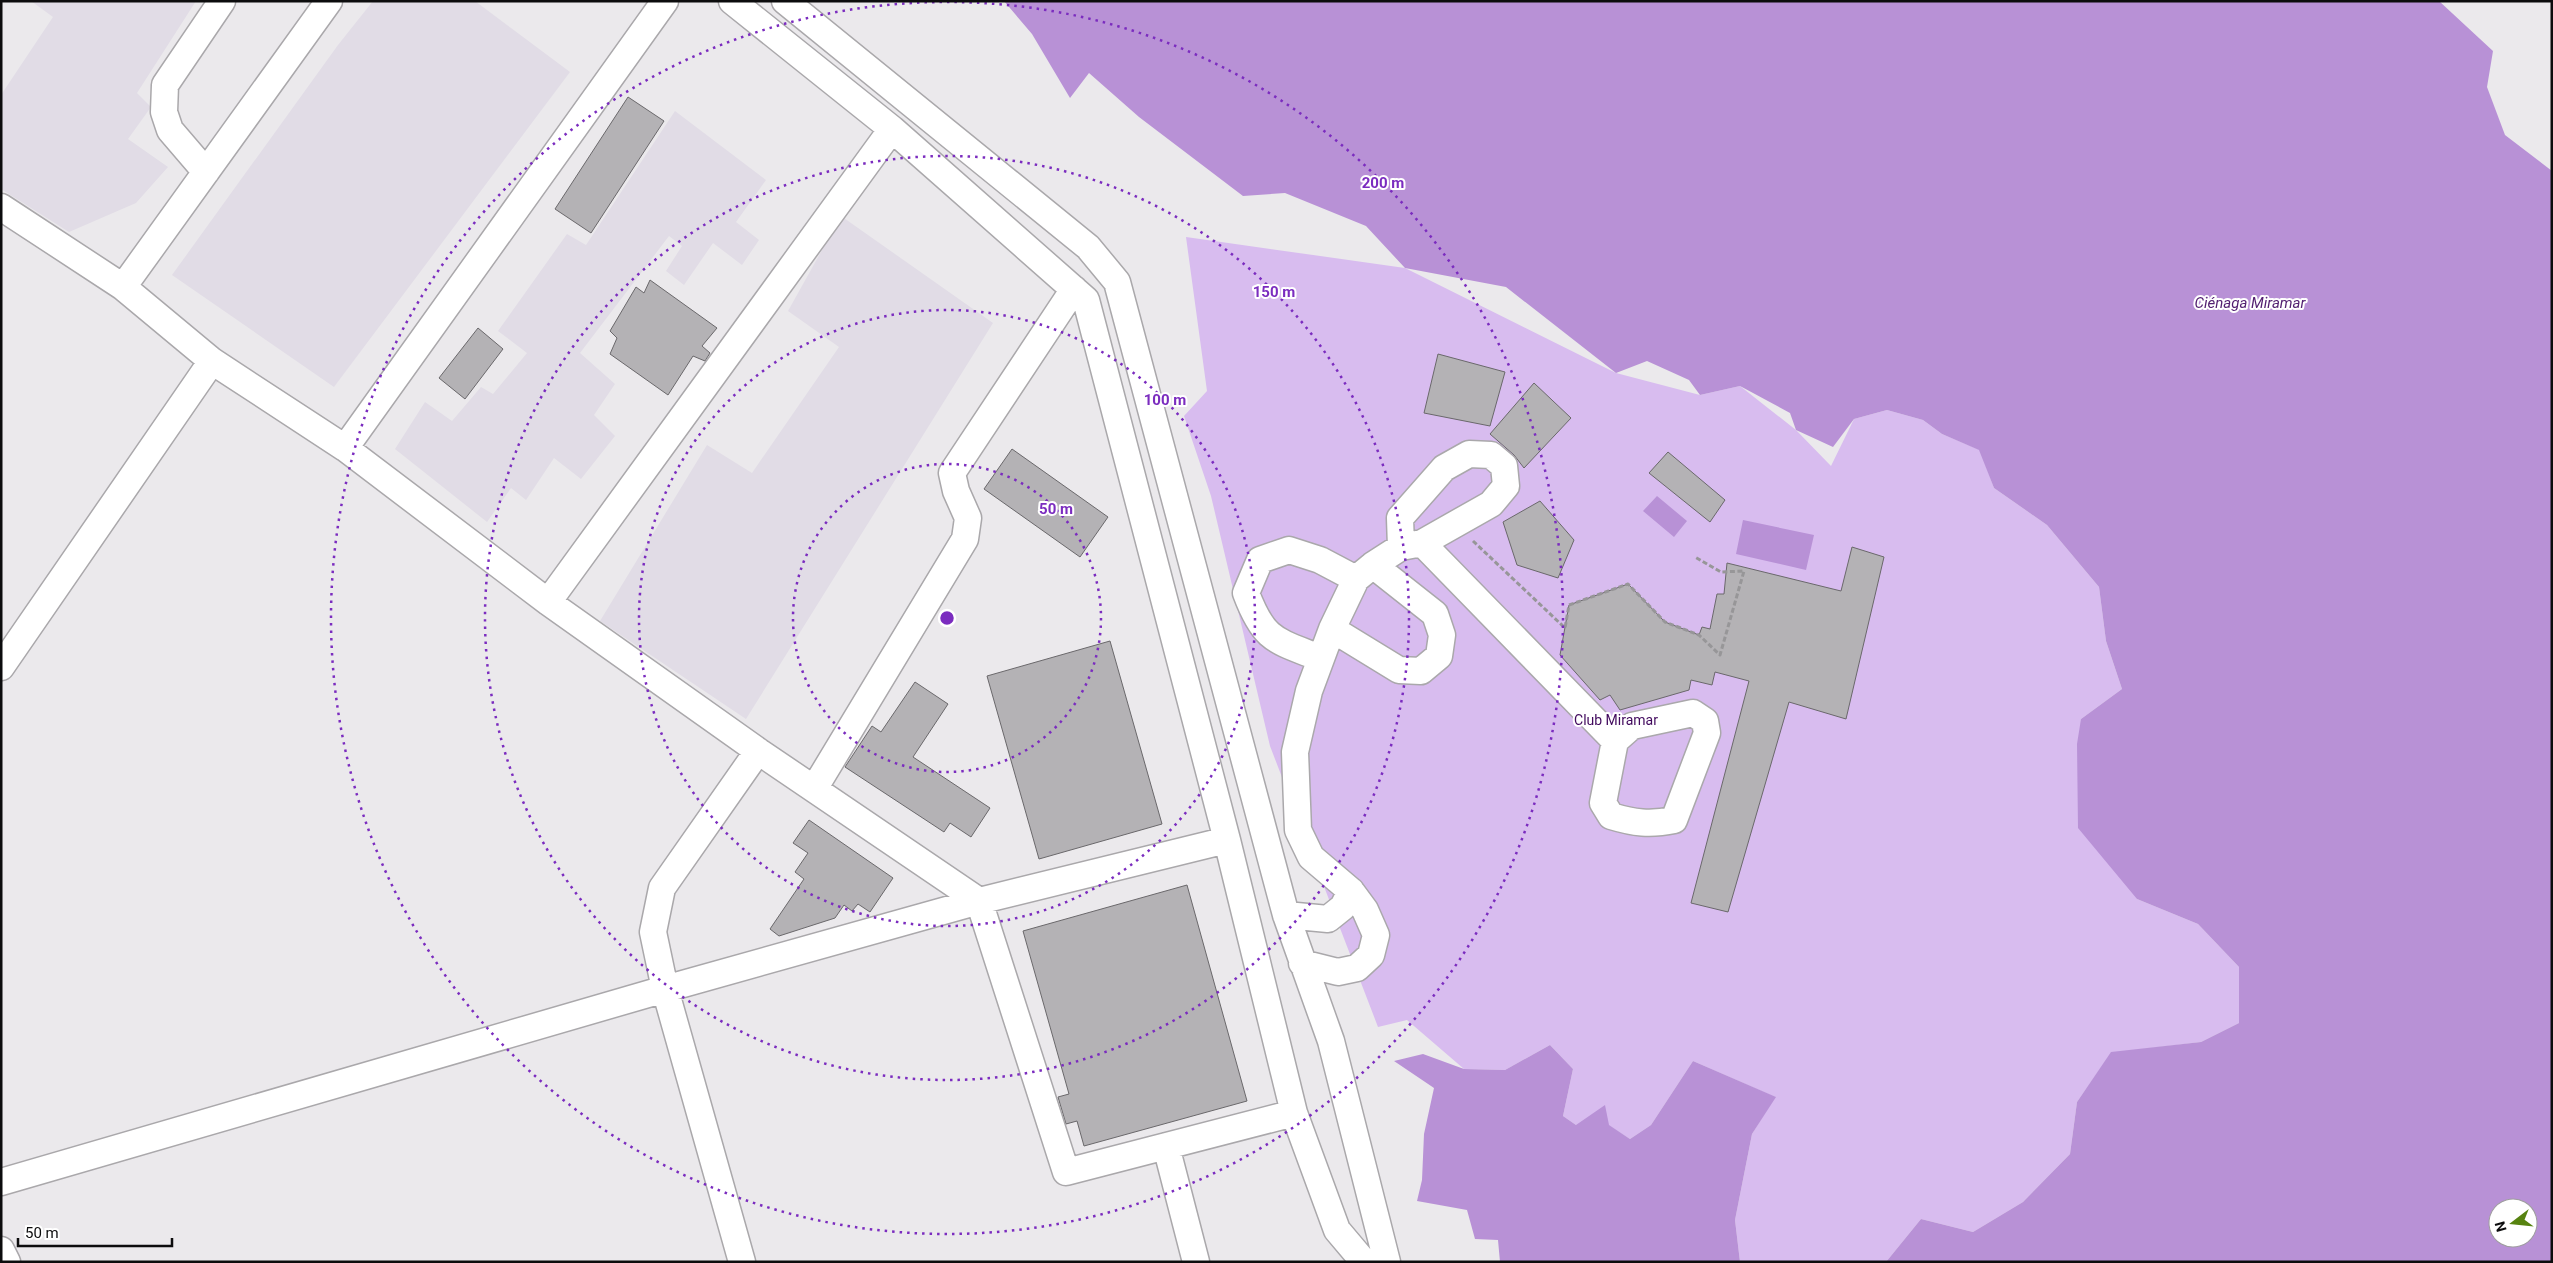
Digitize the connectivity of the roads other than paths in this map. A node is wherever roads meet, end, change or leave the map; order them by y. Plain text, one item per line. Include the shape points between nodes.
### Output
1 (222, 1) edge
2 (329, 1) edge
3 (665, 1) edge
4 (732, 1) edge
5 (786, 1) edge
6 (892, 129) junction
7 (206, 172) junction
8 (1, 207) edge
9 (123, 287) junction
10 (1074, 289) junction
11 (212, 361) junction
12 (345, 448) junction
13 (1364, 572) junction
14 (548, 602) junction
15 (1332, 629) junction
16 (1320, 658) junction
17 (1, 667) edge
18 (1615, 741) junction
19 (758, 751) junction
20 (814, 789) junction
21 (1227, 840) junction
22 (1351, 890) junction
23 (979, 901) junction
24 (1286, 915) junction
25 (1302, 963) junction
26 (665, 989) junction
27 (1294, 1113) junction
28 (1166, 1146) junction
29 (1, 1182) edge
30 (1, 1250) edge
31 (7, 1262) edge
32 (742, 1262) edge
33 (1196, 1262) edge
34 (1364, 1262) edge
35 (1387, 1262) edge

1 - 7 street via 165,85 164,112 170,130
2 - 7 street
3 - 12 street
4 - 6 street
5 - 24 street via 1088,247 1117,282
6 - 10 street
6 - 14 street
7 - 9 street
8 - 9 street
9 - 11 street
10 - 20 street via 952,473 968,518 965,539
10 - 21 street via 1086,300
11 - 12 street
11 - 17 street
12 - 14 street
13 - 15 street
13 - 15 street via 1435,614 1442,635 1440,656 1421,670 1399,670
13 - 16 street via 1289,550 1260,560 1246,593 1256,619 1275,640
13 - 18 street via 1411,545
14 - 19 street
15 - 16 street
16 - 22 street via 1295,752 1298,830 1312,857
18 - 18 street via 1632,726 1693,713 1704,720 1707,733 1674,820 1637,824 1611,816 1603,803
19 - 20 street
19 - 26 street via 662,888 653,932
20 - 23 street
21 - 23 street
21 - 27 street
22 - 24 street via 1343,907 1328,919
22 - 25 street via 1365,910 1376,935 1370,956 1357,968 1338,972
23 - 26 street
23 - 28 street via 1066,1172
24 - 25 street
25 - 35 street via 1331,1041
26 - 29 street
26 - 32 street
27 - 28 street
27 - 34 street via 1337,1230
28 - 33 street
30 - 31 street

